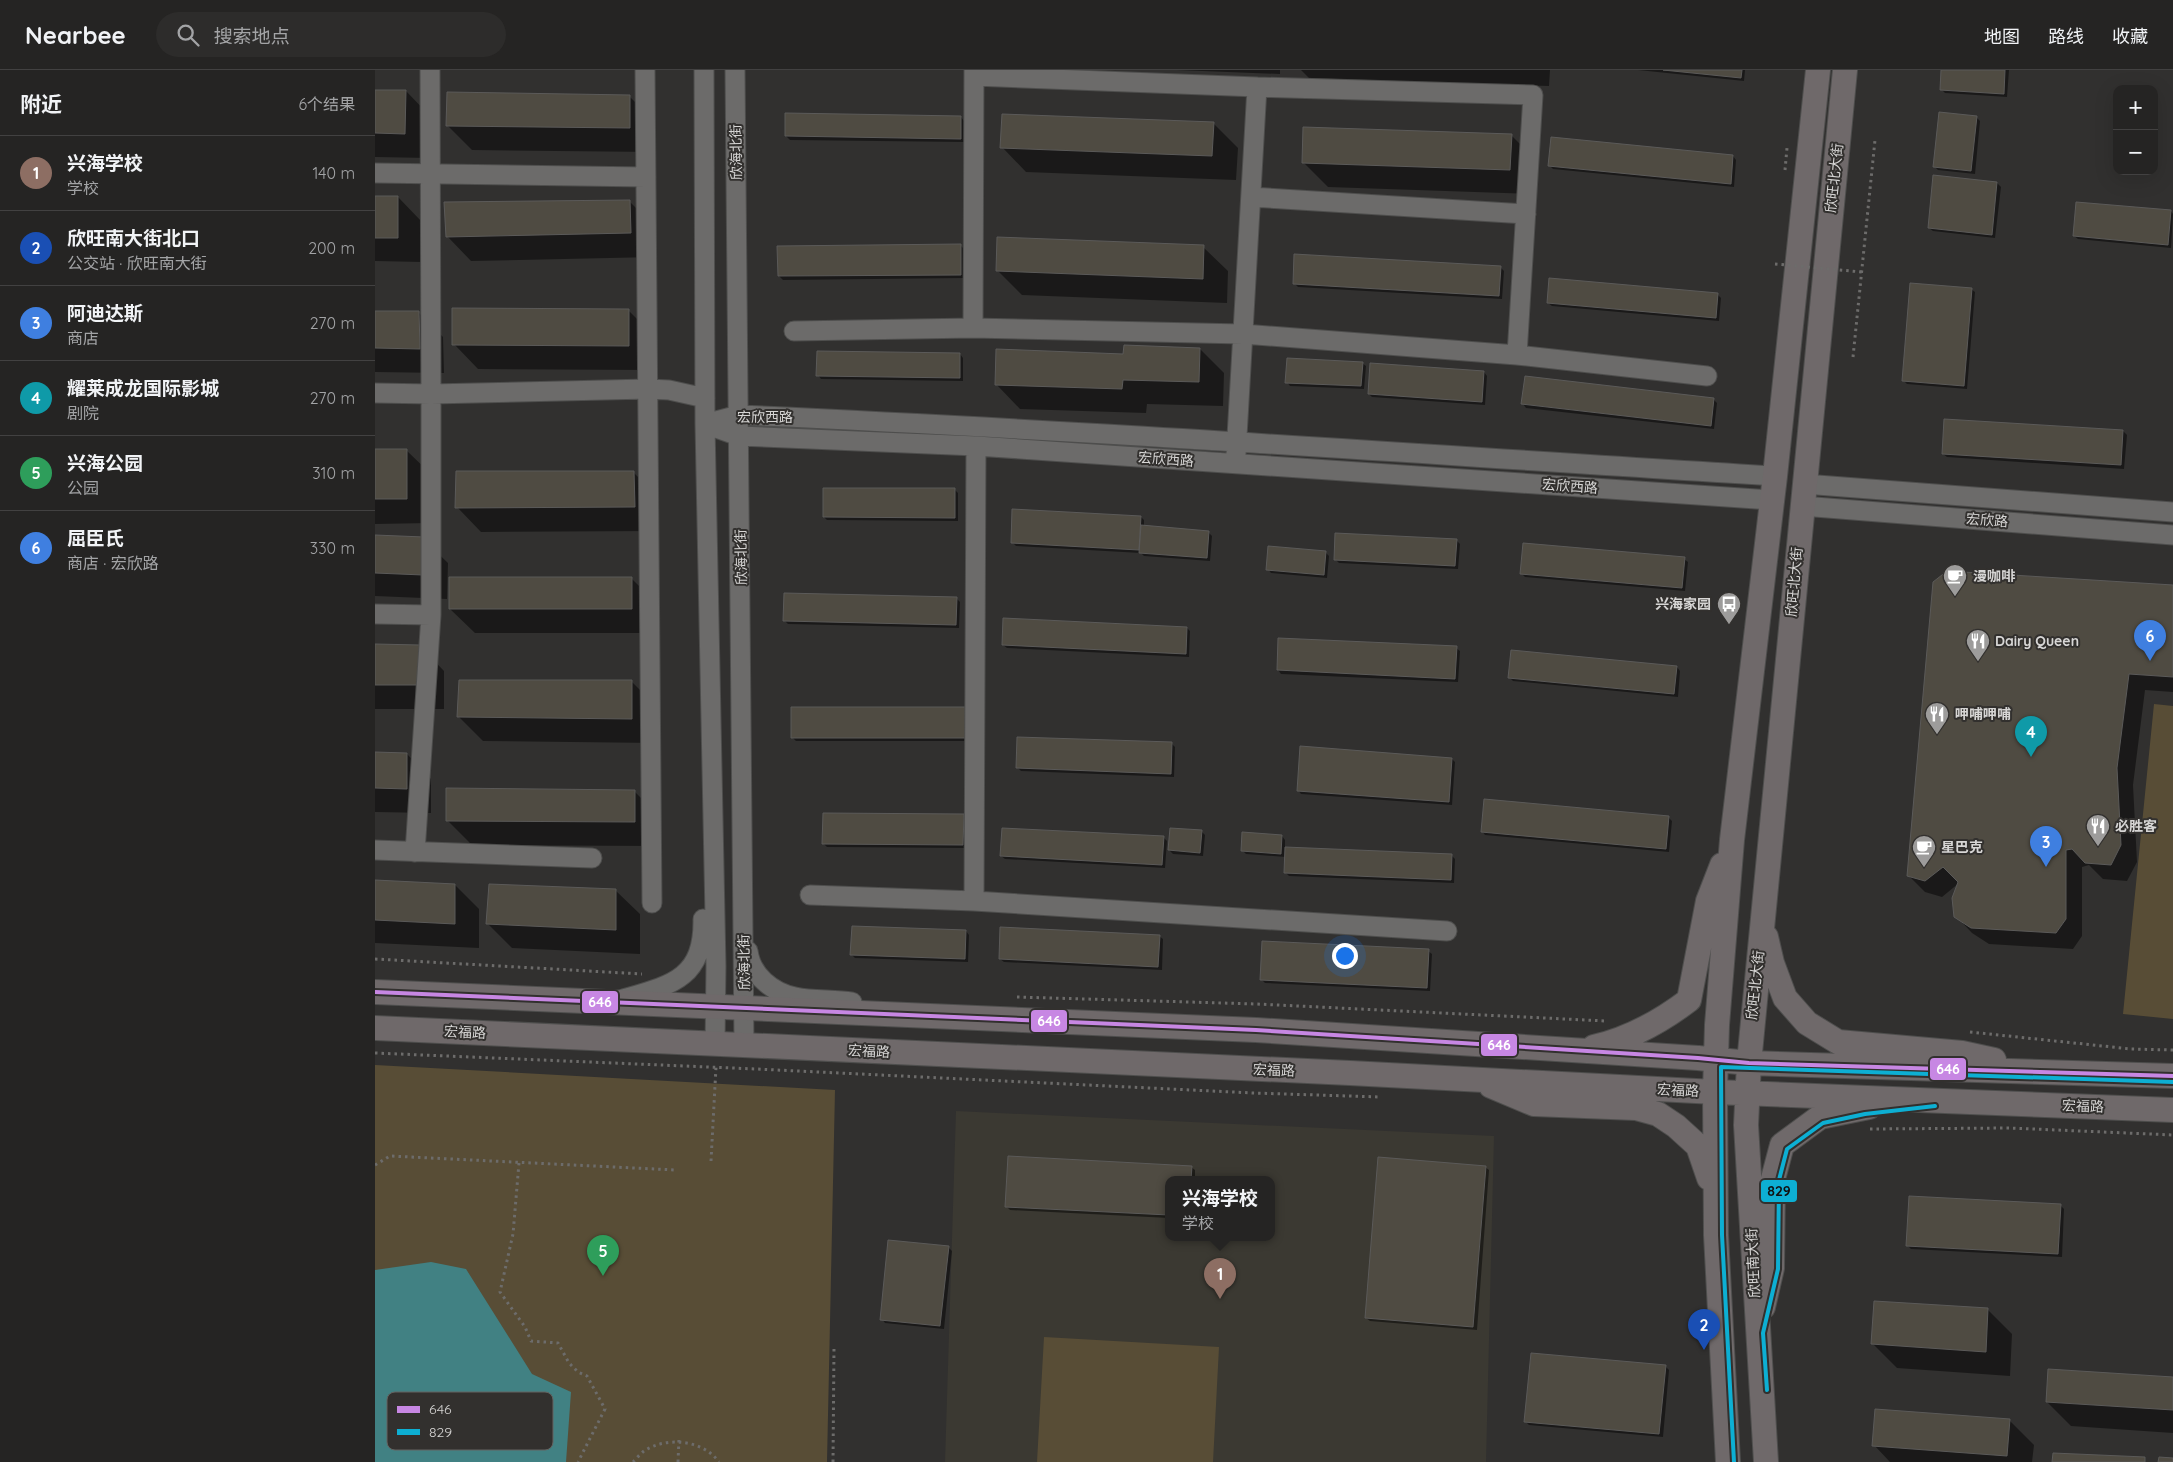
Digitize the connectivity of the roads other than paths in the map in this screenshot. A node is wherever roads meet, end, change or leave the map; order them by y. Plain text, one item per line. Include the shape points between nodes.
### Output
1 (430, 70) edge
2 (645, 70) edge
3 (704, 70) edge
4 (735, 70) edge
5 (1817, 70) edge
6 (1845, 70) edge
7 (974, 73) edge
8 (1257, 87) junction
9 (375, 173) edge
10 (430, 173) junction
11 (646, 178) junction
12 (1251, 197) junction
13 (1526, 214) junction
14 (973, 328) junction
15 (794, 331) dead end
16 (1243, 334) junction
17 (1517, 354) junction
18 (1707, 376) dead end
19 (648, 390) junction
20 (375, 393) edge
21 (431, 394) junction
22 (705, 398) junction
23 (739, 414) junction
24 (705, 424) junction
25 (739, 436) junction
26 (1237, 443) junction
27 (976, 446) junction
28 (1235, 463) junction
29 (1775, 476) junction
30 (1803, 495) junction
31 (1771, 500) junction
32 (2173, 512) edge
33 (2173, 535) edge
34 (375, 614) edge
35 (431, 615) junction
36 (712, 786) junction
37 (1732, 840) junction
38 (375, 850) edge
39 (415, 852) junction
40 (592, 858) dead end
41 (810, 895) dead end
42 (974, 901) junction
43 (652, 903) dead end
44 (744, 912) junction
45 (1762, 918) junction
46 (1447, 930) dead end
47 (375, 992) edge
48 (610, 1002) junction
49 (716, 1007) junction
50 (745, 1008) junction
51 (947, 1016) junction
52 (375, 1028) edge
53 (715, 1044) junction
54 (744, 1045) junction
55 (1580, 1051) junction
56 (1715, 1060) junction
57 (1749, 1063) junction
58 (2055, 1073) junction
59 (2173, 1076) edge
60 (1476, 1080) junction
61 (1715, 1092) junction
62 (1747, 1093) junction
63 (1928, 1100) junction
64 (2173, 1110) edge
65 (1716, 1235) junction
66 (1757, 1332) junction
67 (1728, 1462) edge
68 (1766, 1462) edge

1 - 10 street
2 - 11 street
3 - 22 street, 欣海北街
4 - 23 street, 欣海北街
5 - 29 main road, 欣旺北大街
6 - 30 main road, 欣旺北大街
7 - 8 street
7 - 14 street
8 - 12 street
8 - 13 street via 1533,95
9 - 10 street
10 - 11 street
10 - 21 street
11 - 19 street
12 - 13 street
12 - 16 street
13 - 17 street
14 - 15 street
14 - 16 street
16 - 17 street
16 - 26 street
17 - 18 street
19 - 21 street
19 - 22 street via 669,390
19 - 43 street
20 - 21 street
21 - 35 street
22 - 24 street, 欣海北街
23 - 24 street, 宏欣西路
23 - 25 street, 欣海北街
23 - 26 street, 宏欣西路 via 977,425
24 - 25 street, 宏欣西路
24 - 36 street, 欣海北街
25 - 27 street, 宏欣西路
25 - 44 street, 欣海北街
26 - 28 street
26 - 29 street, 宏欣西路
27 - 28 street, 宏欣西路
27 - 42 street
28 - 31 street, 宏欣西路
29 - 31 main road, 欣旺北大街
30 - 32 street, 宏欣路
30 - 33 street, 宏欣路
30 - 45 main road, 欣旺北大街
31 - 37 main road, 欣旺北大街
34 - 35 street
35 - 39 street
36 - 48 street via 703,846 703,939 699,956 685,973 666,986
36 - 49 street, 欣海北街
37 - 55 main road via 1708,900 1689,1000 1642,1030 1612,1043
37 - 56 main road, 欣旺北大街
38 - 39 street
39 - 40 street
41 - 42 street
42 - 46 street
44 - 50 street, 欣海北街
44 - 51 street via 749,959 760,979 772,988 794,997 888,1006
45 - 57 main road, 欣旺北大街
45 - 58 main road via 1772,963 1785,998 1807,1023 1838,1042 1962,1053
47 - 48 main road
48 - 49 main road
49 - 50 main road
49 - 53 street, 欣海北街
50 - 51 main road
50 - 54 street, 欣海北街
51 - 55 main road via 1256,1030
52 - 53 main road, 宏福路
53 - 54 main road, 宏福路
54 - 60 main road, 宏福路
55 - 56 main road
56 - 57 main road
56 - 61 main road, 欣旺北大街
57 - 58 main road
57 - 62 main road, 欣旺北大街
58 - 59 main road
60 - 61 main road, 宏福路
60 - 65 main road via 1534,1104 1637,1108 1658,1114 1677,1126 1698,1146 1701,1154 1709,1179
61 - 62 main road, 宏福路
61 - 65 main road
62 - 63 main road, 宏福路
62 - 66 main road, 欣旺南大街
63 - 64 main road, 宏福路
63 - 66 main road via 1820,1117 1783,1145 1773,1179 1772,1268
65 - 67 main road
66 - 68 main road, 欣旺南大街

